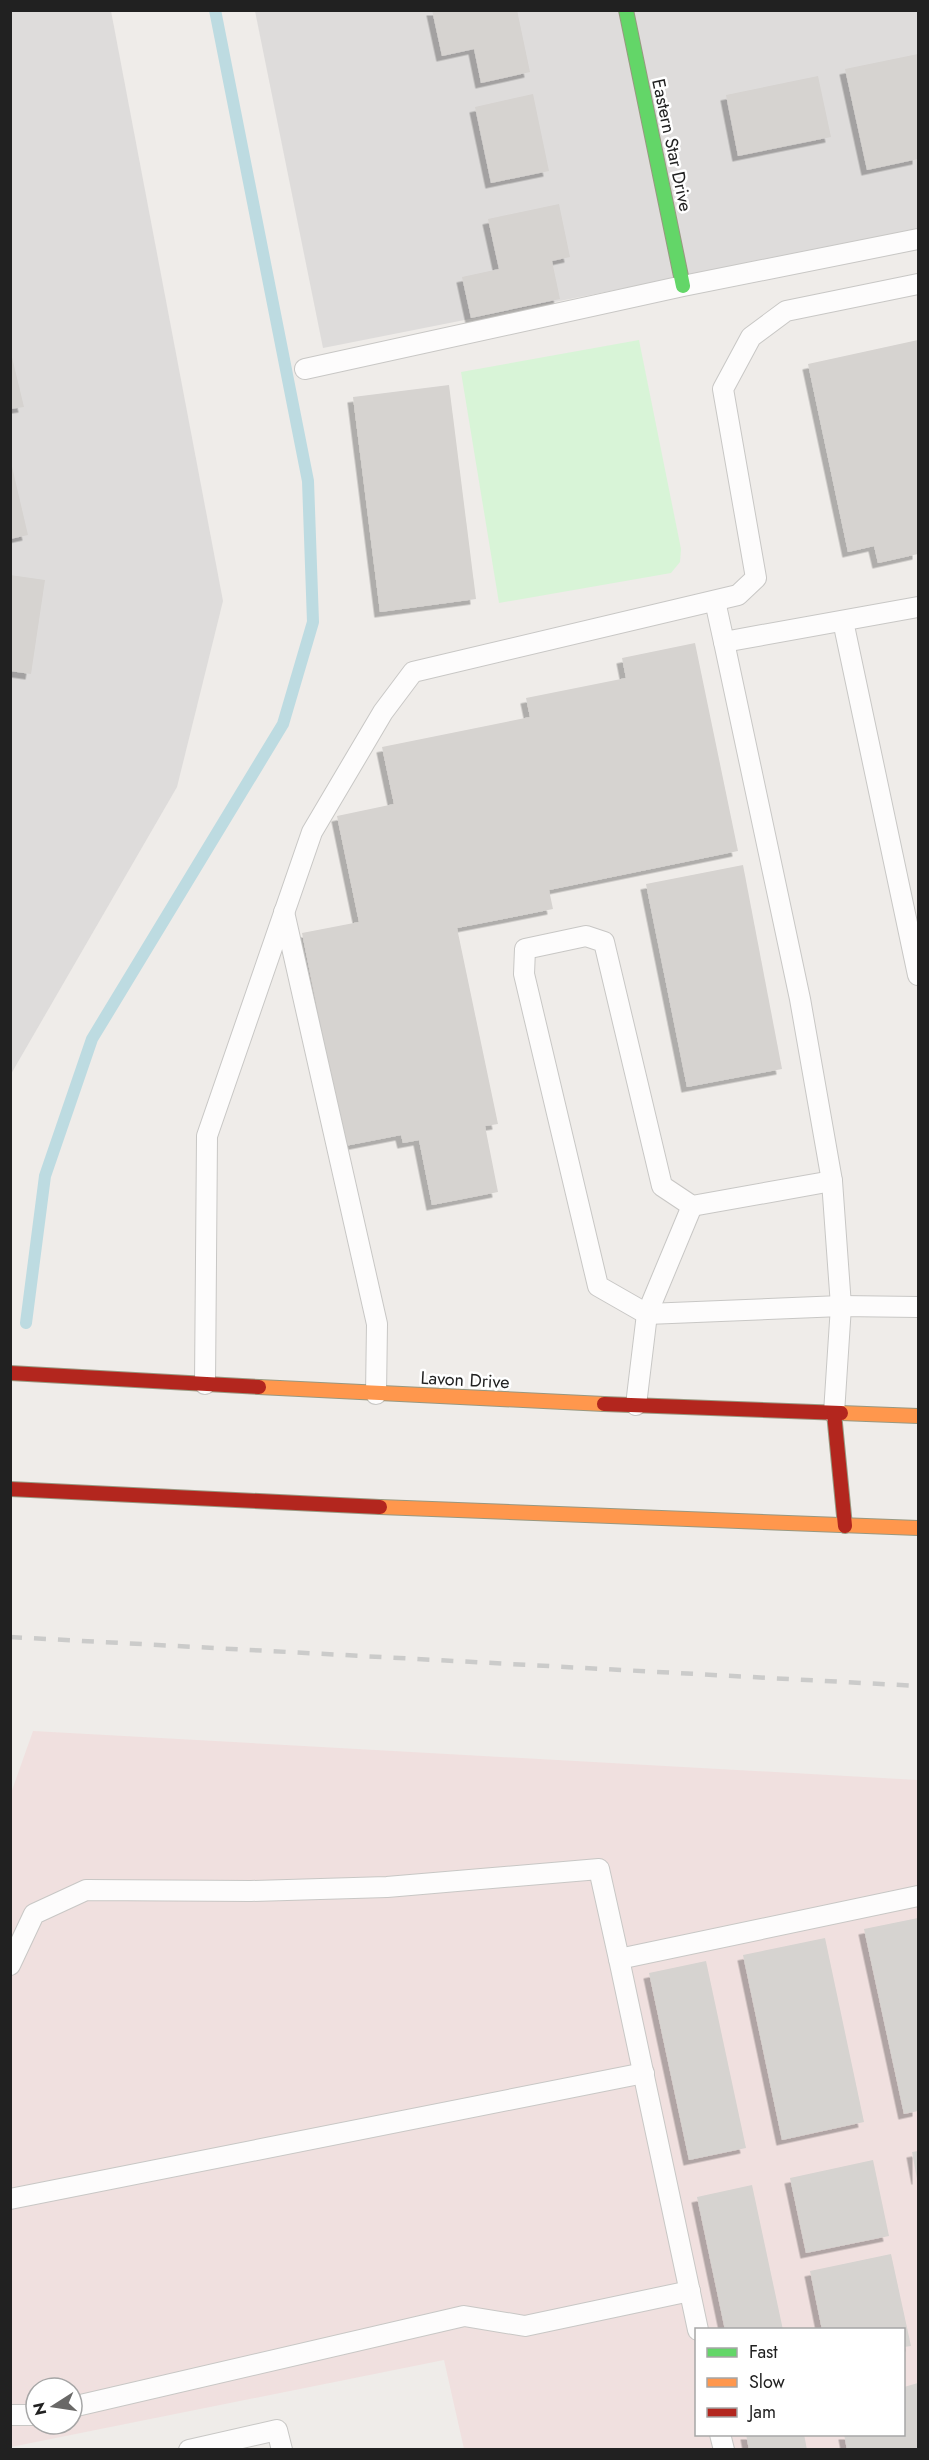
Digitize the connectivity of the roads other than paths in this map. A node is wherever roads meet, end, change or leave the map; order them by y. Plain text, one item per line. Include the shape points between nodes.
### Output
1 (626, 10) edge
2 (918, 240) edge
3 (918, 284) edge
4 (683, 286) junction
5 (305, 369) dead end
6 (715, 601) junction
7 (918, 607) edge
8 (843, 621) junction
9 (724, 642) junction
10 (284, 912) junction
11 (918, 975) edge
12 (832, 1181) junction
13 (692, 1206) junction
14 (841, 1306) junction
15 (918, 1306) edge
16 (647, 1314) junction
17 (10, 1373) edge
18 (206, 1384) junction
19 (376, 1394) junction
20 (636, 1405) junction
21 (834, 1413) junction
22 (918, 1416) edge
23 (10, 1489) edge
24 (845, 1526) junction
25 (918, 1528) edge
26 (918, 1896) edge
27 (619, 1959) junction
28 (10, 1965) edge
29 (644, 2073) junction
30 (10, 2199) edge
31 (690, 2291) junction
32 (698, 2328) edge
33 (84, 2404) edge
34 (189, 2450) edge
35 (282, 2450) edge

1 - 4 main road, Eastern Star Drive
2 - 4 lane
3 - 6 lane via 786,311 751,337 723,389 756,578 738,595
4 - 5 lane
6 - 9 lane
6 - 10 lane via 413,672 382,712 312,832
7 - 8 lane
8 - 9 lane
8 - 11 lane
9 - 12 lane via 800,999
10 - 18 lane via 207,1136
10 - 19 lane via 377,1324
12 - 13 lane
12 - 14 lane
13 - 16 lane
13 - 16 lane via 662,1186 604,942 586,936 525,949 524,975 598,1286
14 - 15 lane
14 - 16 lane
14 - 21 lane
16 - 20 lane
17 - 18 main road, Lavon Drive
18 - 19 main road, Lavon Drive
19 - 20 main road, Lavon Drive
20 - 21 main road, Lavon Drive
21 - 22 main road, Lavon Drive
21 - 24 main road
23 - 24 main road
24 - 25 main road
26 - 27 lane
27 - 28 lane via 599,1869 387,1887 86,1890 34,1914
27 - 29 lane
29 - 30 lane
29 - 31 lane
31 - 32 lane
31 - 33 lane via 525,2326 464,2316
34 - 35 lane via 277,2430

